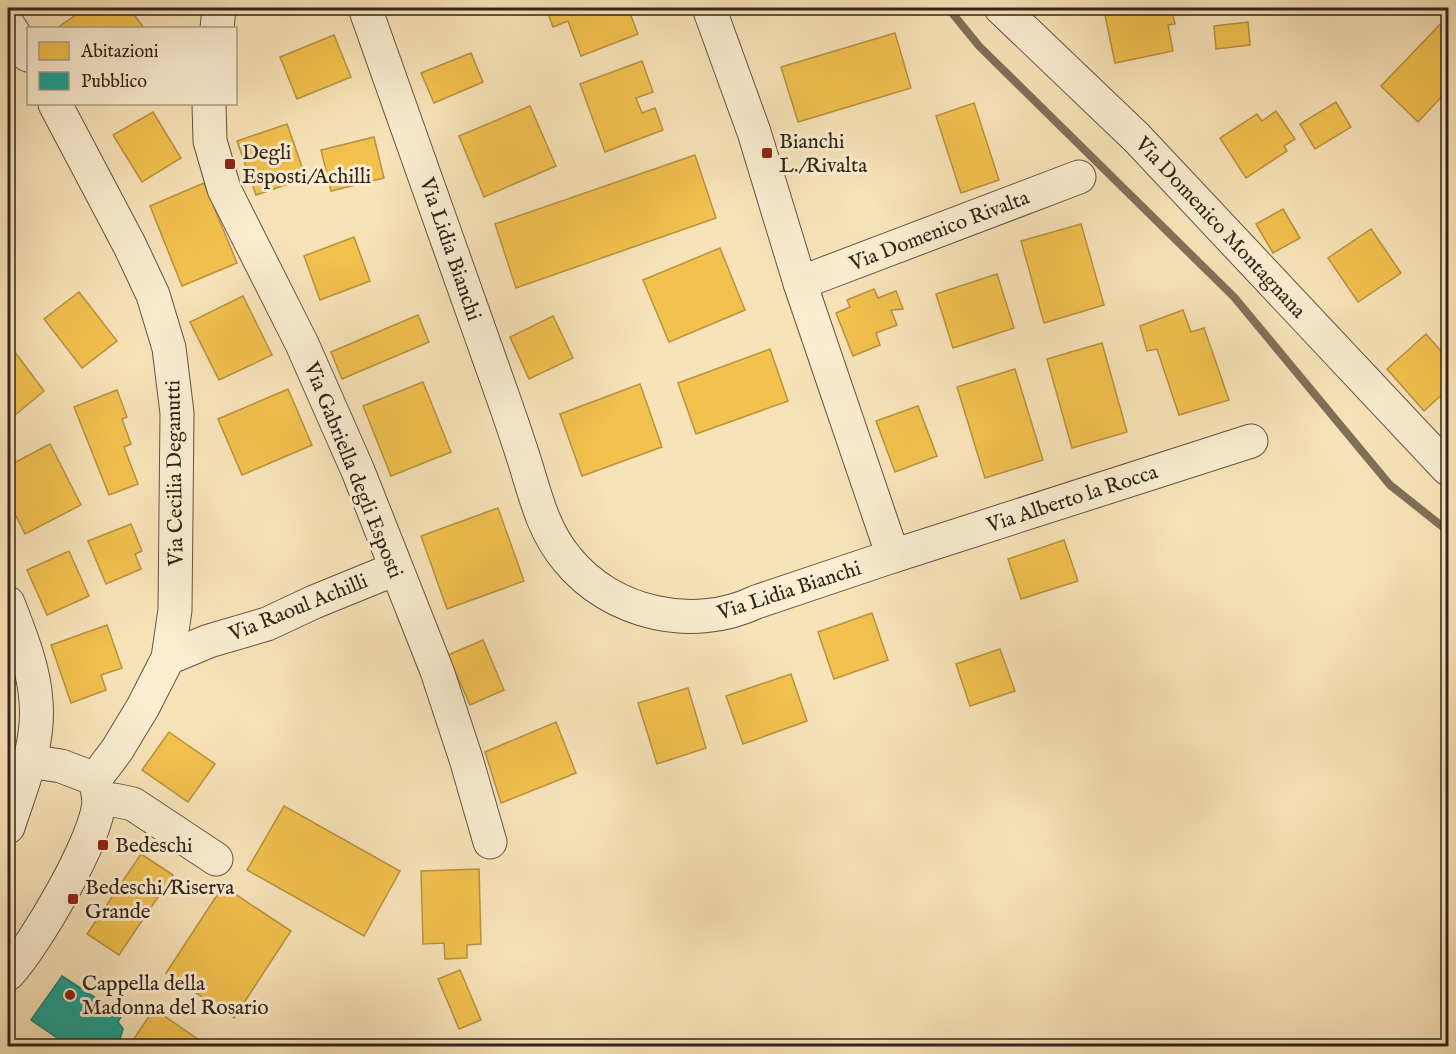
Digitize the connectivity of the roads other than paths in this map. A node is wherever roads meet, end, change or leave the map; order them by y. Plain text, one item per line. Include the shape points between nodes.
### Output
1 (219, 8) edge
2 (365, 8) edge
3 (709, 8) edge
4 (1001, 8) edge
5 (8, 25) edge
6 (218, 27) edge
7 (27, 54) edge
8 (56, 105) edge
9 (209, 105) edge
10 (1078, 177) dead end
11 (800, 283) junction
12 (1251, 441) dead end
13 (1444, 455) edge
14 (893, 556) junction
15 (395, 569) junction
16 (8, 603) edge
17 (168, 658) junction
18 (29, 760) junction
19 (97, 790) junction
20 (8, 827) edge
21 (490, 843) dead end
22 (216, 859) dead end
23 (18, 951) edge
24 (8, 974) edge

1 - 6 street
2 - 14 street, Via Lidia Bianchi via 544,522 568,561 599,588 642,611 702,616 743,608
3 - 11 street via 754,132
4 - 13 street, Via Domenico Montagnana via 1137,138
5 - 7 street
8 - 17 street, Via Cecilia Deganutti via 141,268 170,348 176,395 177,458 175,610
9 - 15 street, Via Gabriella degli Esposti via 210,141 224,189 333,410
10 - 11 street, Via Domenico Rivalta
11 - 14 street
12 - 14 street, Via Alberto la Rocca
15 - 17 street, Via Raoul Achilli via 267,624
15 - 21 street, Via Gabriella degli Esposti via 437,671
16 - 18 street via 36,700
17 - 19 street, Via Cecilia Deganutti
18 - 19 street via 61,766
18 - 20 street
19 - 22 street via 114,800 133,804
19 - 23 street via 92,827 75,864 55,904
23 - 24 street

